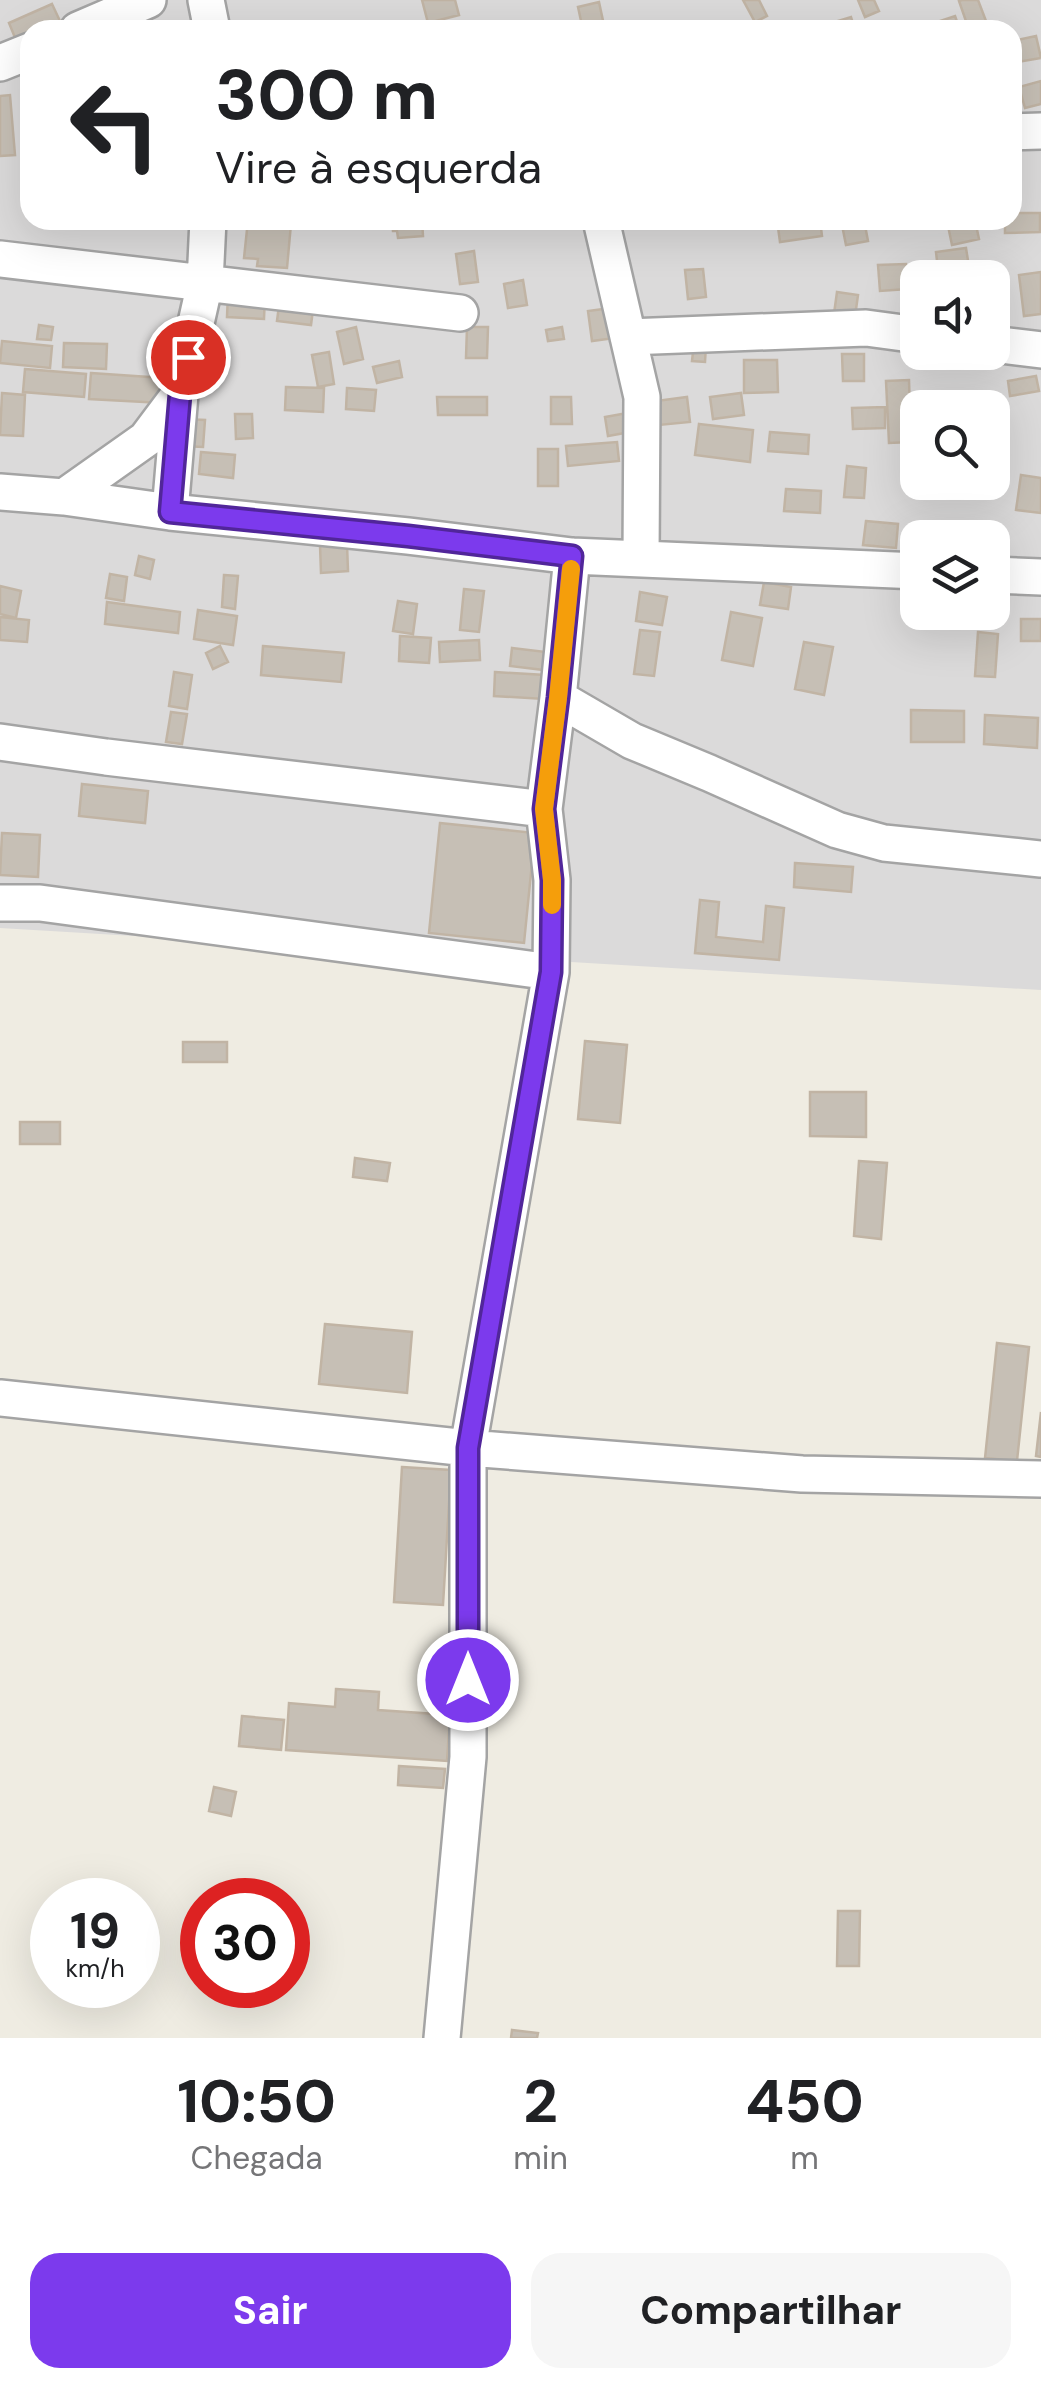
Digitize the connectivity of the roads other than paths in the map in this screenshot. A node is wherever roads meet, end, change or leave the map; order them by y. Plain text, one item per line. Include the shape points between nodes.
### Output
1 (148, 0) edge
2 (101, 20) edge
3 (208, 230) edge
4 (603, 230) edge
5 (0, 259) edge
6 (206, 283) junction
7 (460, 312) dead end
8 (900, 333) edge
9 (628, 336) junction
10 (1010, 346) edge
11 (1041, 350) edge
12 (180, 394) junction
13 (0, 492) edge
14 (64, 497) junction
15 (170, 512) junction
16 (572, 556) junction
17 (641, 559) junction
18 (900, 570) edge
19 (1010, 575) edge
20 (1041, 577) edge
21 (558, 698) junction
22 (0, 742) edge
23 (544, 809) junction
24 (1041, 859) edge
25 (0, 903) edge
26 (551, 972) junction
27 (0, 1398) edge
28 (468, 1448) junction
29 (1041, 1479) edge
30 (442, 2038) edge

1 - 2 street
3 - 6 street
4 - 9 street
5 - 6 street
6 - 7 street
6 - 12 street
8 - 9 street via 866,328
9 - 17 street via 642,397
10 - 11 street
12 - 14 street via 146,439
12 - 15 street
13 - 14 street
14 - 15 street
15 - 16 street
16 - 17 street
16 - 21 street
17 - 18 street
19 - 20 street
21 - 23 street
21 - 24 street via 632,742 837,830 884,844
22 - 23 street
23 - 26 street
25 - 26 street
26 - 28 street
27 - 28 street
28 - 29 street via 802,1474
28 - 30 street via 468,1757

